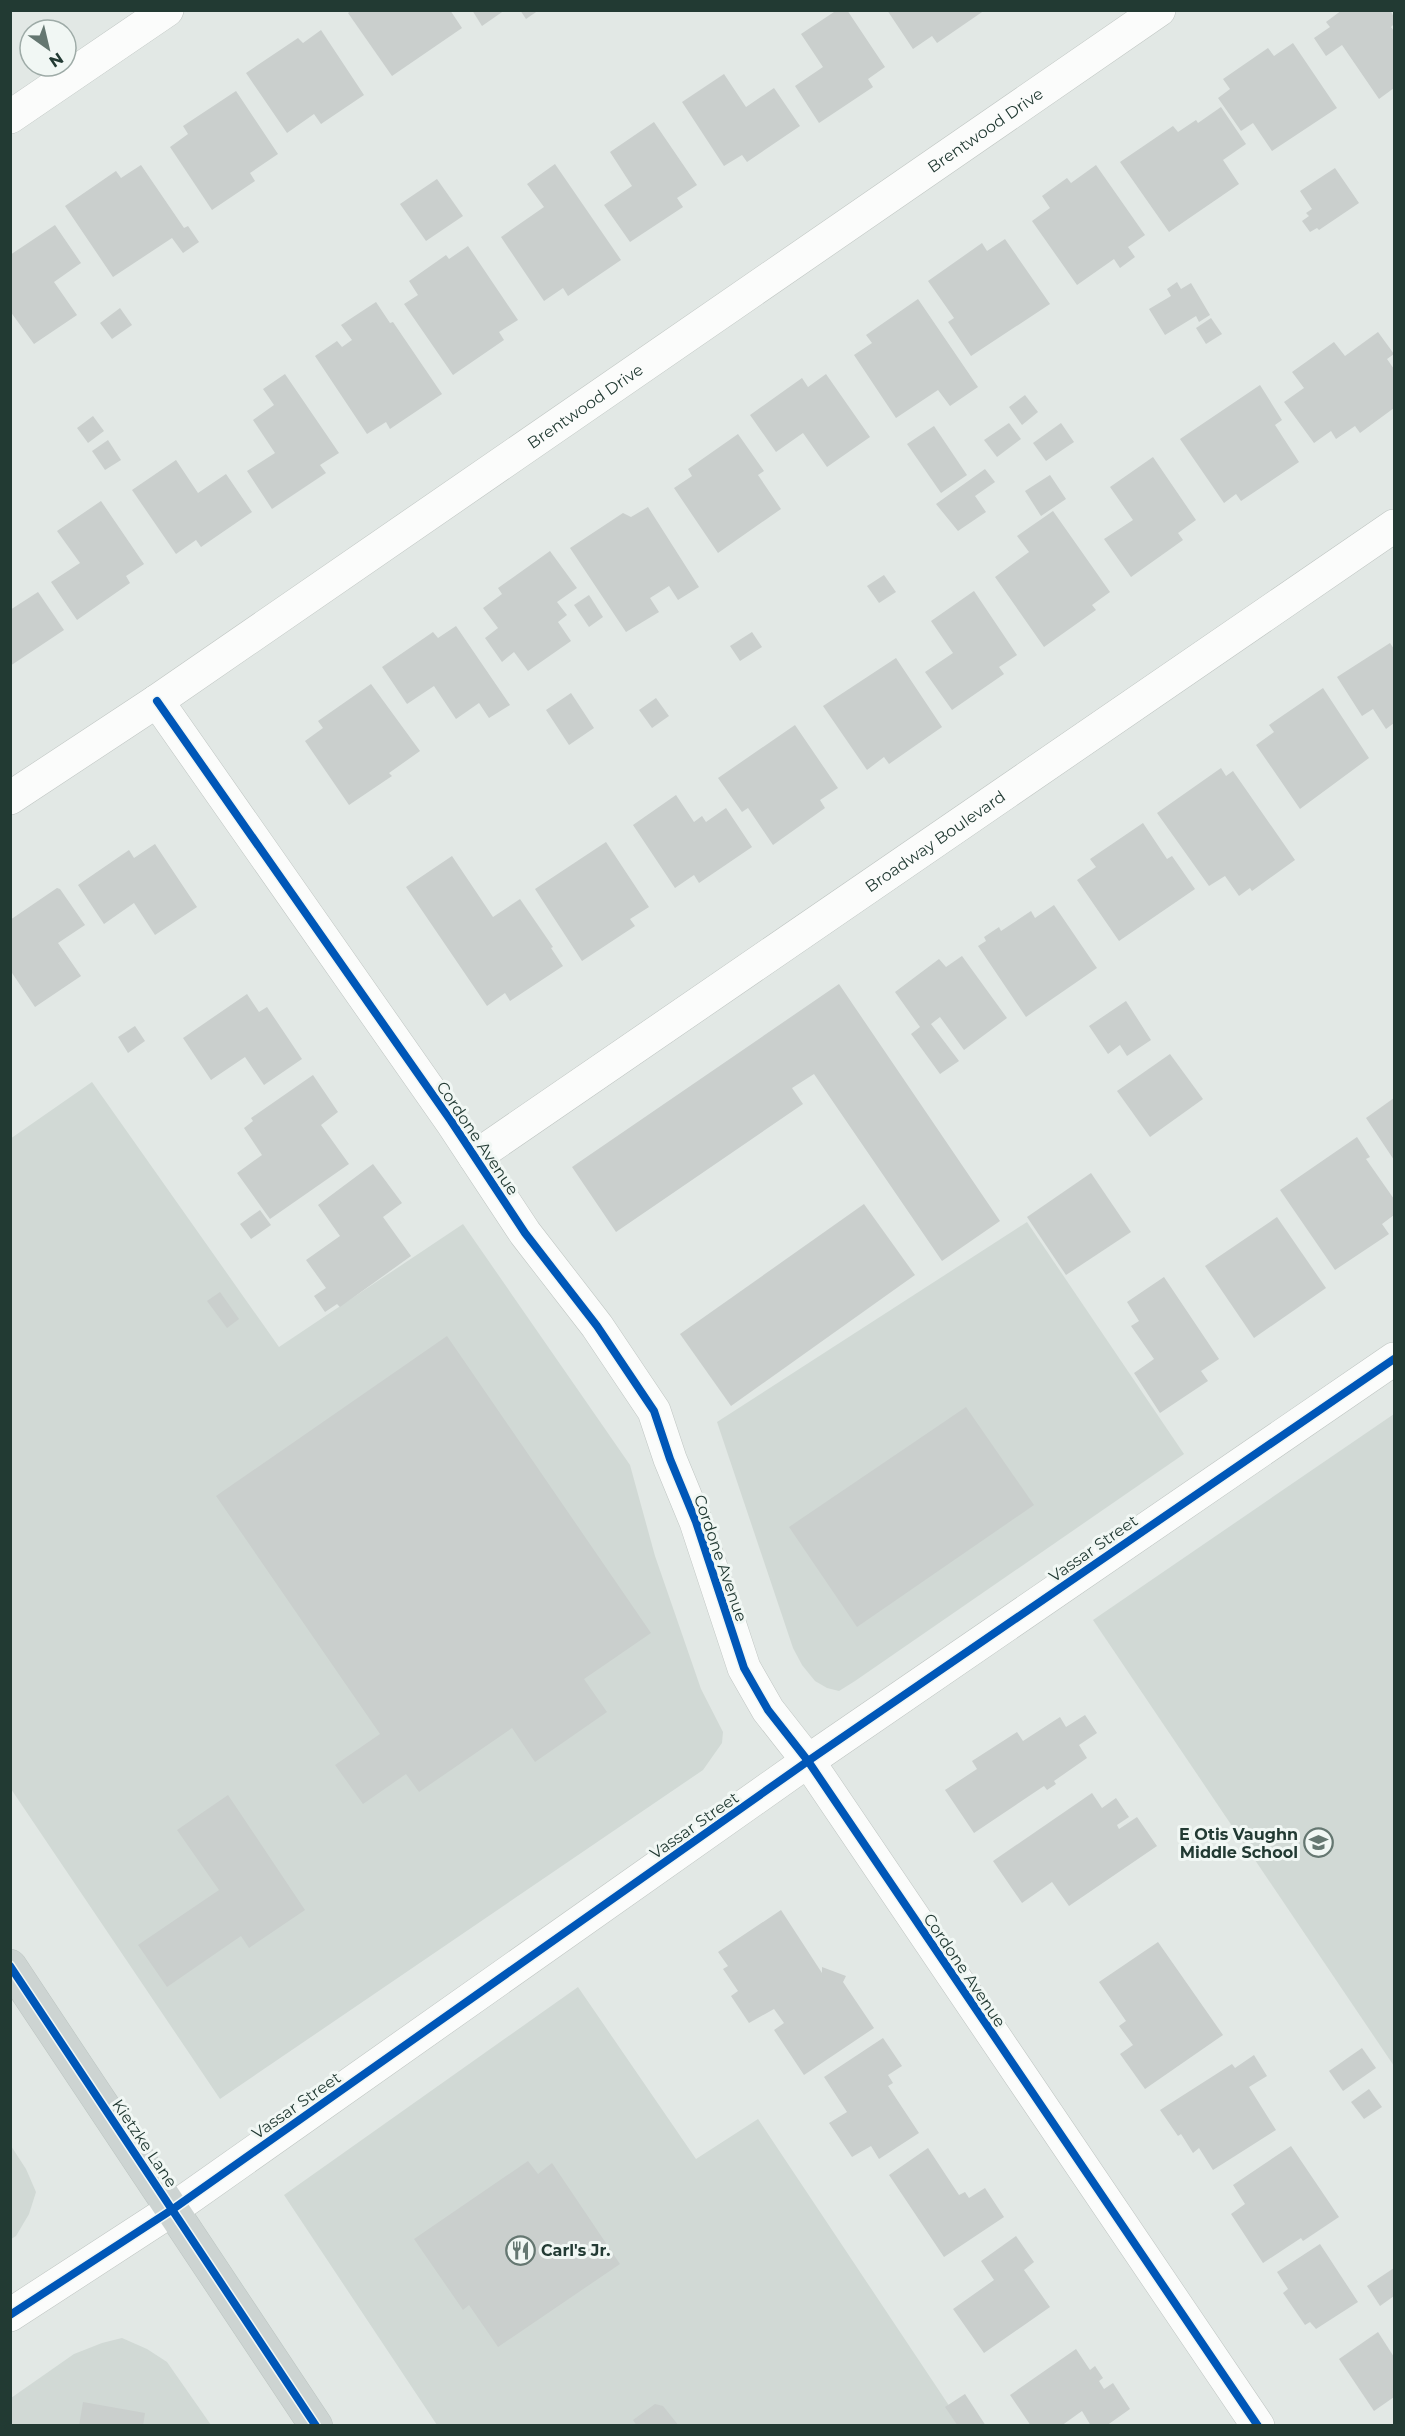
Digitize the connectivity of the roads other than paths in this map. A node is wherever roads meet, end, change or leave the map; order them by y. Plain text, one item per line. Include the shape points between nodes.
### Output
1 (166, 10) edge
2 (1159, 10) edge
3 (10, 117) edge
4 (1395, 526) edge
5 (157, 701) junction
6 (10, 798) edge
7 (476, 1157) junction
8 (1395, 1359) edge
9 (808, 1761) junction
10 (10, 1966) edge
11 (173, 2209) junction
12 (10, 2315) edge
13 (316, 2426) edge
14 (1258, 2426) edge

1 - 3 street
2 - 5 street, Brentwood Drive
4 - 7 street, Broadway Boulevard
5 - 6 street, Brentwood Drive
5 - 7 street, Cordone Avenue
7 - 9 street, Cordone Avenue via 525,1233 597,1326 654,1411 744,1668 768,1710
8 - 9 street, Vassar Street
9 - 11 street, Vassar Street
9 - 14 street, Cordone Avenue
10 - 11 main road, Kietzke Lane
11 - 12 street, Vassar Street
11 - 13 main road, Kietzke Lane

